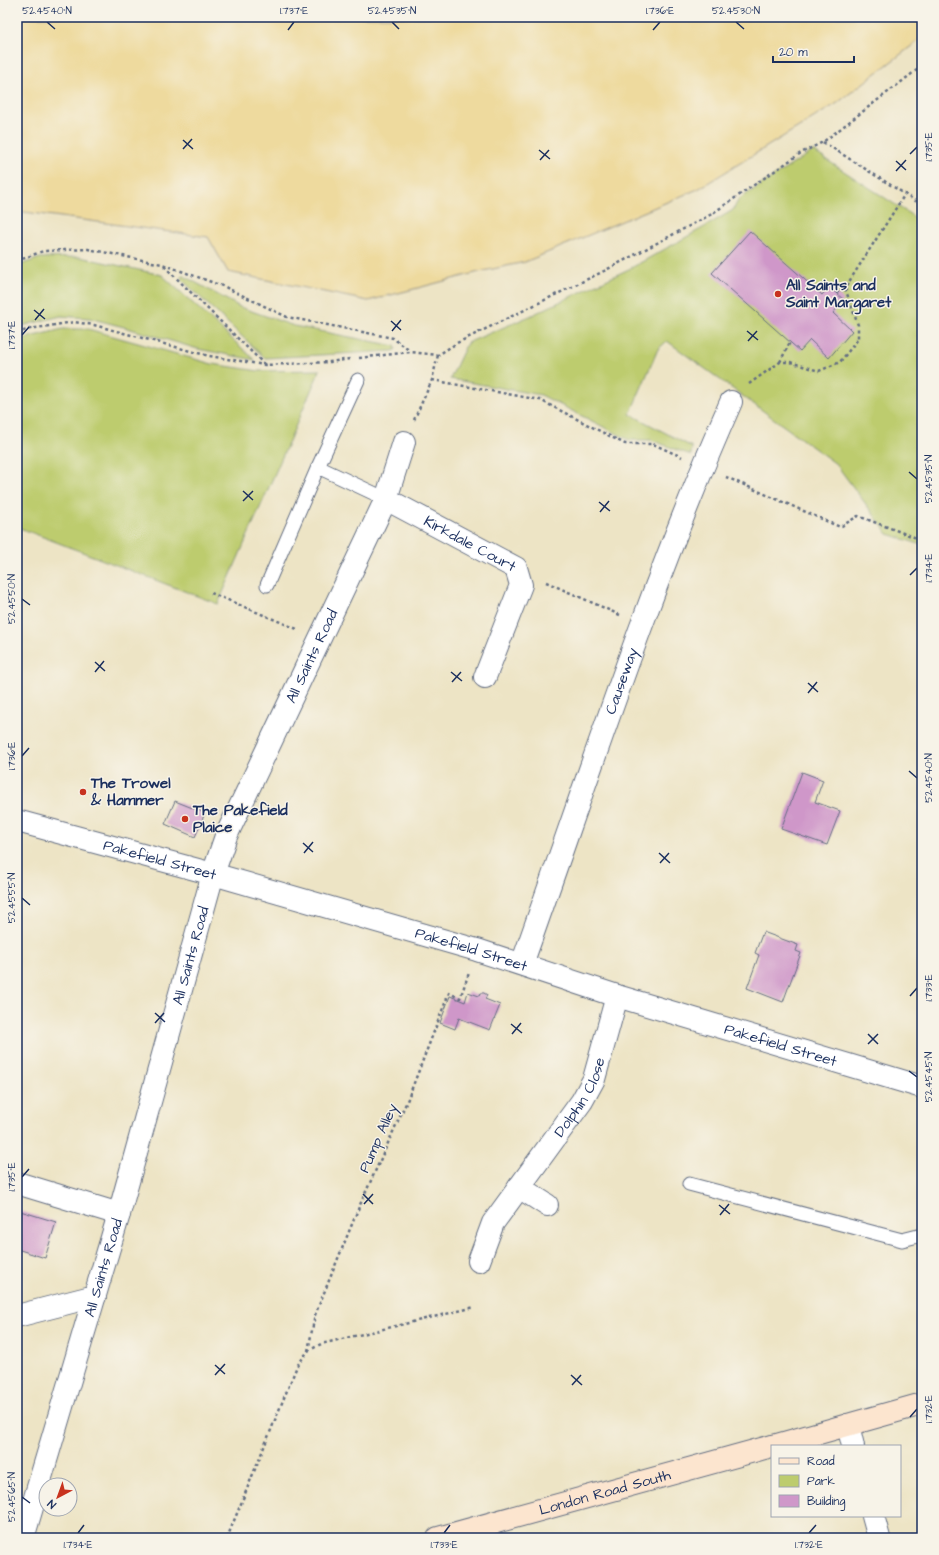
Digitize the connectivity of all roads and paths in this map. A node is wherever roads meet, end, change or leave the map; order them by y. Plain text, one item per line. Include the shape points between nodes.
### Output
1 (922, 66) edge
2 (823, 142) junction
3 (905, 194) junction
4 (922, 205) edge
5 (17, 261) edge
6 (162, 264) junction
7 (845, 288) junction
8 (836, 293) dead end
9 (17, 333) edge
10 (790, 342) dead end
11 (410, 352) junction
12 (438, 355) junction
13 (780, 362) junction
14 (265, 365) junction
15 (358, 380) dead end
16 (732, 402) joint
17 (404, 442) joint
18 (318, 467) junction
19 (386, 499) junction
20 (516, 568) junction
21 (267, 585) dead end
22 (211, 593) dead end
23 (642, 625) junction
24 (320, 638) junction
25 (485, 677) dead end
26 (17, 820) edge
27 (213, 874) junction
28 (477, 950) junction
29 (522, 964) junction
30 (617, 996) junction
31 (922, 1087) edge
32 (17, 1183) edge
33 (689, 1184) dead end
34 (520, 1187) junction
35 (547, 1205) dead end
36 (118, 1214) junction
37 (922, 1235) edge
38 (479, 1261) dead end
39 (95, 1296) junction
40 (475, 1307) dead end
41 (17, 1316) edge
42 (308, 1351) junction
43 (922, 1404) edge
44 (848, 1425) junction
45 (776, 1445) edge
46 (853, 1445) edge
47 (771, 1446) edge
48 (873, 1517) edge
49 (23, 1538) edge
50 (227, 1538) edge
51 (438, 1538) edge
52 (879, 1538) edge

1 - 2 path
2 - 3 path
2 - 12 path via 801,153 710,215
3 - 4 path
3 - 7 path
5 - 6 path via 43,252 88,249
6 - 11 path via 225,287 287,317 393,338
6 - 14 path
7 - 8 path
7 - 13 path via 858,325 858,339 840,362 819,371 790,362
9 - 14 path via 53,324 74,322 209,356
10 - 13 path
11 - 12 path
11 - 14 path via 330,362
12 - 17 path via 432,380
13 - 16 path via 742,390
15 - 18 lane
16 - 23 street, Causeway via 703,467
17 - 19 street, All Saints Road
18 - 19 lane
18 - 21 lane
19 - 20 street, Kirkdale Court
19 - 24 street, All Saints Road
20 - 23 path
20 - 25 street, Kirkdale Court via 521,584
22 - 24 path
23 - 29 street, Causeway
24 - 27 street, All Saints Road via 226,836
26 - 27 street, Pakefield Street
27 - 28 street, Pakefield Street
27 - 36 street, All Saints Road
28 - 29 street, Pakefield Street
28 - 42 path, Pump Alley via 460,998 449,993 407,1101 315,1315
29 - 30 street, Pakefield Street
30 - 31 street, Pakefield Street
30 - 34 street, Dolphin Close via 594,1079 582,1101
32 - 36 street
33 - 37 lane via 902,1240
34 - 35 street
34 - 38 street, Dolphin Close via 493,1223
36 - 39 street, All Saints Road
39 - 41 street
39 - 49 street, All Saints Road
40 - 42 path via 321,1344
42 - 50 path via 297,1366
43 - 44 main road, London Road South
44 - 45 main road, London Road South
44 - 46 street
47 - 51 main road, London Road South
48 - 52 street

